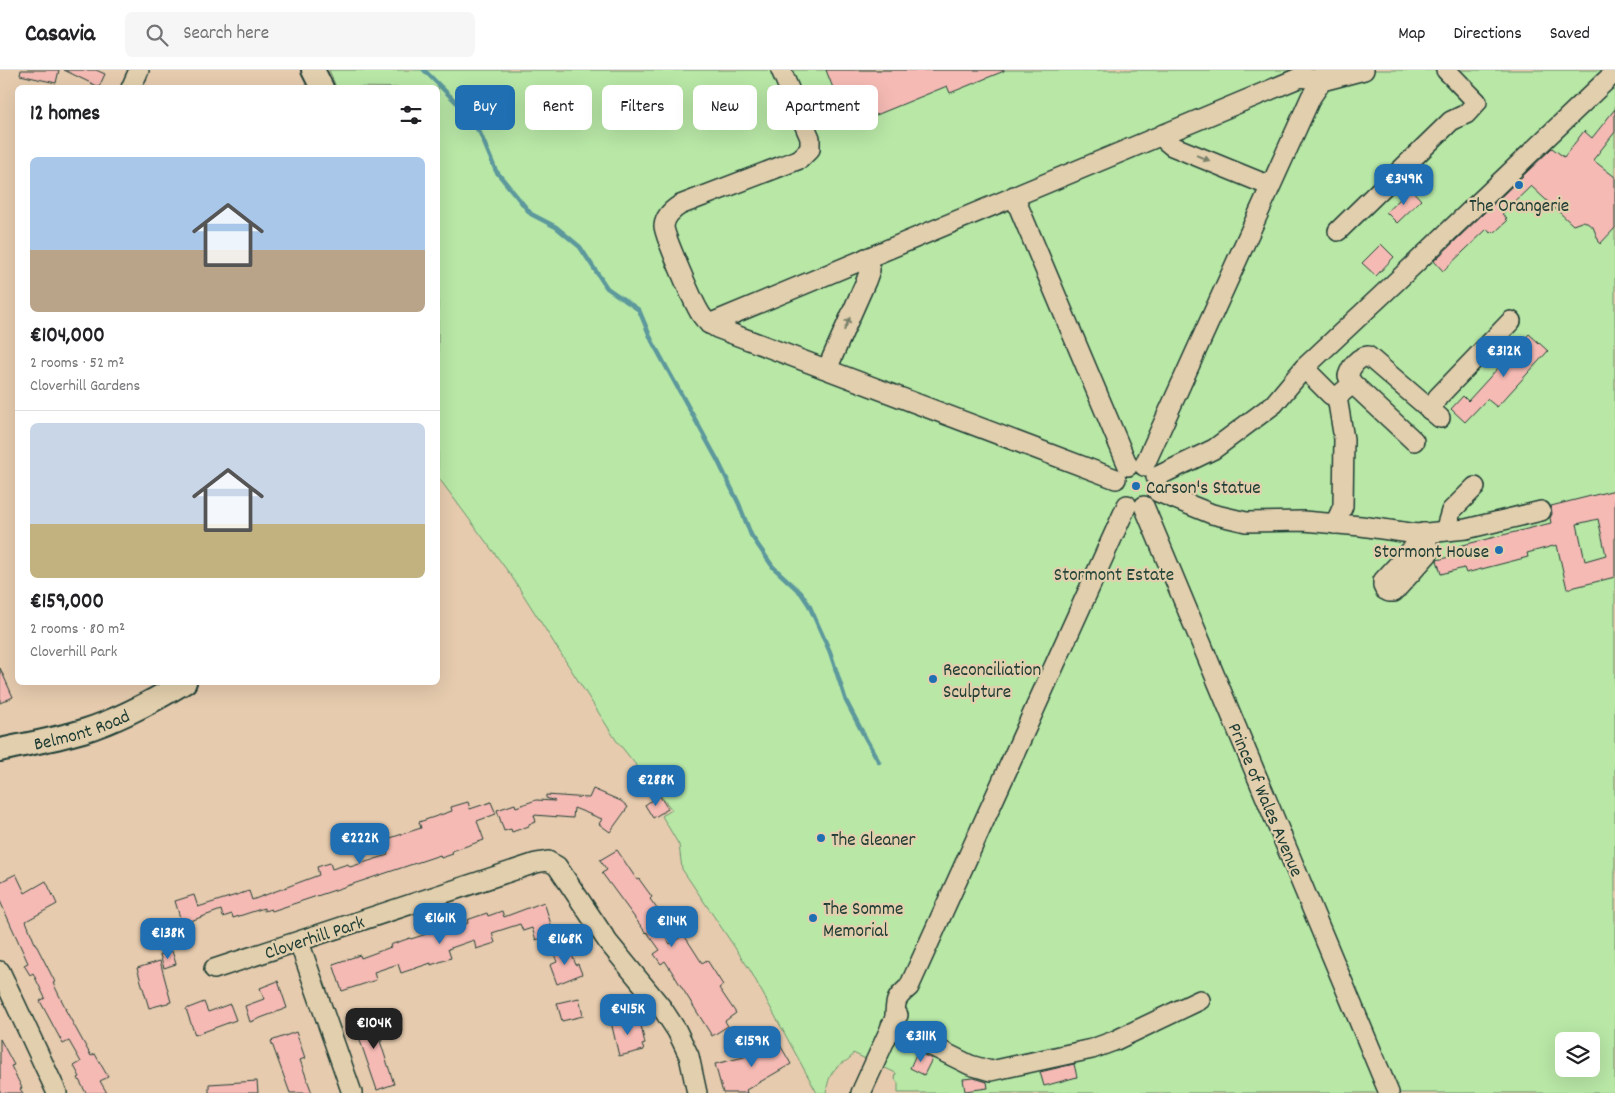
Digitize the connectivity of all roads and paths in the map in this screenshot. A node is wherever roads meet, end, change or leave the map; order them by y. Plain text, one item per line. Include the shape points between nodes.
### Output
1 (139, 70) edge
2 (313, 70) edge
3 (781, 70) edge
4 (1364, 70) edge
5 (1446, 70) edge
6 (1323, 76) edge
7 (1612, 79) edge
8 (132, 85) edge
9 (320, 85) edge
10 (1163, 134) junction
11 (1270, 186) junction
12 (1014, 196) junction
13 (1338, 232) dead end
14 (866, 258) junction
15 (1511, 321) dead end
16 (710, 324) junction
17 (1304, 368) junction
18 (828, 369) junction
19 (1352, 383) junction
20 (1337, 397) junction
21 (1414, 441) dead end
22 (1140, 476) junction
23 (1475, 487) dead end
24 (1136, 505) junction
25 (1541, 511) dead end
26 (1335, 524) junction
27 (1445, 531) junction
28 (180, 685) edge
29 (0, 750) edge
30 (299, 942) junction
31 (214, 969) dead end
32 (0, 971) edge
33 (1200, 1000) dead end
34 (893, 1022) junction
35 (49, 1089) edge
36 (352, 1093) edge
37 (697, 1093) edge
38 (861, 1093) edge
39 (1389, 1093) edge

1 - 8 street
2 - 9 main road
3 - 16 street via 810,138 810,149 800,160 680,205 666,219 665,232 692,297
4 - 6 street
5 - 13 street via 1478,102 1466,114 1451,121
6 - 10 street via 1301,77
6 - 11 street
7 - 17 street
10 -> 11 street via 1172,146
10 - 12 street
11 - 22 street
12 - 14 street
12 - 22 street, Prince of Wales Avenue
14 - 16 street
18 -> 14 street via 870,270
15 - 19 street via 1438,398 1435,414 1368,356 1359,358 1350,369 1348,376
16 - 18 street
17 - 20 street
17 - 22 street via 1274,404 1214,449
18 - 22 street
19 - 20 street
19 - 21 street
20 - 26 street via 1344,438 1343,506
22 - 24 street via 1154,499
22 - 24 street, Prince of Wales Avenue via 1116,491 1118,497
22 - 26 street via 1230,520
23 - 27 street via 1451,511
24 - 34 street via 908,987 897,998
24 - 39 street, Prince of Wales Avenue
25 - 27 street
26 - 27 street via 1424,533
28 - 29 main road, Belmont Road via 124,716 83,731
30 - 31 street, Cloverhill Park
30 - 36 street
30 - 37 street, Cloverhill Park via 548,861 557,866 608,942 677,1031 689,1056
32 - 35 street
33 - 34 street via 1092,1049 991,1071 970,1065
34 - 38 street

